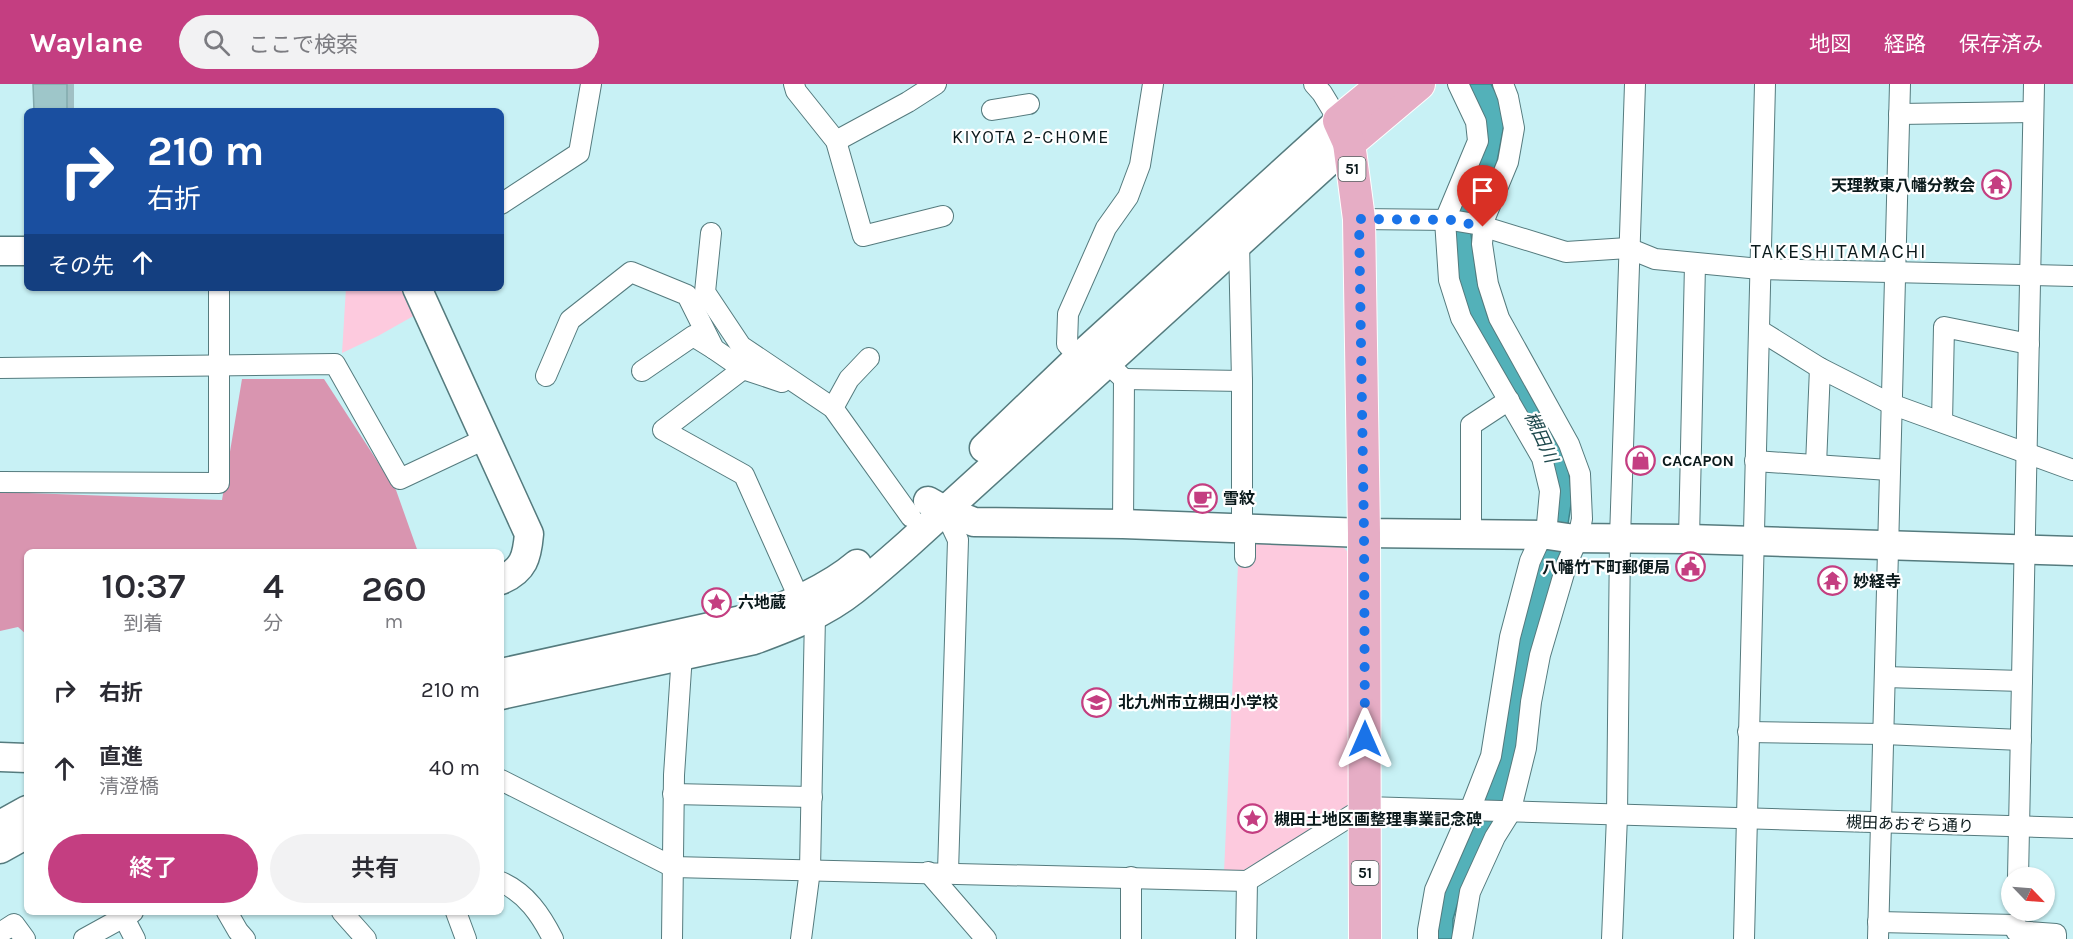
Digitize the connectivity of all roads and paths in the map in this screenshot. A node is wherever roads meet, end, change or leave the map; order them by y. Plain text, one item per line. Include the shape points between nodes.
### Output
1 (591, 84) edge
2 (794, 84) edge
3 (936, 84) edge
4 (1153, 84) edge
5 (1314, 84) edge
6 (1384, 84) edge
7 (1419, 84) edge
8 (1458, 84) edge
9 (1503, 84) edge
10 (1635, 84) edge
11 (1765, 84) edge
12 (1900, 84) edge
13 (2034, 84) edge
14 (1029, 104) dead end
15 (992, 110) dead end
16 (2033, 112) junction
17 (1899, 114) junction
18 (1344, 132) junction
19 (836, 141) junction
20 (504, 202) edge
21 (943, 216) dead end
22 (1359, 219) junction
23 (1448, 220) junction
24 (1479, 226) junction
25 (711, 233) dead end
26 (1239, 243) junction
27 (1628, 248) junction
28 (0, 251) edge
29 (24, 251) edge
30 (1695, 264) junction
31 (1760, 269) junction
32 (1894, 272) junction
33 (2030, 275) junction
34 (2073, 276) edge
35 (219, 291) edge
36 (418, 291) edge
37 (1759, 330) junction
38 (2029, 344) junction
39 (714, 350) junction
40 (869, 358) dead end
41 (219, 365) junction
42 (1103, 366) junction
43 (0, 368) edge
44 (1820, 368) junction
45 (744, 369) junction
46 (642, 371) dead end
47 (546, 376) dead end
48 (1242, 381) junction
49 (810, 392) junction
50 (1509, 400) junction
51 (1891, 404) junction
52 (833, 408) junction
53 (1942, 422) junction
54 (485, 439) junction
55 (2026, 453) junction
56 (1755, 461) junction
57 (1816, 465) junction
58 (1889, 470) junction
59 (2073, 470) edge
60 (0, 482) edge
61 (928, 509) junction
62 (1123, 524) junction
63 (1364, 533) junction
64 (1471, 535) junction
65 (1558, 537) junction
66 (1620, 538) junction
67 (1689, 539) junction
68 (1753, 542) junction
69 (1244, 543) junction
70 (1889, 545) junction
71 (2025, 550) junction
72 (2073, 551) edge
73 (504, 578) edge
74 (807, 602) junction
75 (682, 654) junction
76 (504, 672) edge
77 (1885, 677) junction
78 (2022, 681) junction
79 (504, 694) edge
80 (1748, 732) junction
81 (1884, 734) junction
82 (2021, 740) junction
83 (0, 757) edge
84 (24, 758) edge
85 (504, 782) edge
86 (673, 794) junction
87 (812, 797) junction
88 (1365, 807) junction
89 (1474, 810) junction
90 (24, 812) edge
91 (1506, 813) junction
92 (1617, 816) junction
93 (1747, 819) junction
94 (1881, 823) junction
95 (0, 825) edge
96 (2019, 827) junction
97 (2073, 828) edge
98 (24, 836) edge
99 (0, 849) edge
100 (673, 867) junction
101 (2018, 867) edge
102 (810, 870) junction
103 (928, 872) junction
104 (948, 872) junction
105 (1131, 877) junction
106 (1247, 881) junction
107 (504, 883) edge
108 (123, 915) edge
109 (125, 915) edge
110 (229, 915) edge
111 (345, 915) edge
112 (457, 915) edge
113 (2016, 926) edge
114 (1878, 930) edge
115 (0, 933) edge
116 (26, 939) edge
117 (84, 939) edge
118 (135, 939) edge
119 (245, 939) edge
120 (366, 939) edge
121 (466, 939) edge
122 (553, 939) edge
123 (672, 939) edge
124 (801, 939) edge
125 (986, 939) edge
126 (1131, 939) edge
127 (1246, 939) edge
128 (1365, 939) edge
129 (1428, 939) edge
130 (1462, 939) edge
131 (1612, 939) edge
132 (1744, 939) edge
133 (2056, 939) edge

1 - 20 street via 579,153
2 - 19 street
3 - 19 street
4 - 42 street via 1140,165 1128,197 1106,228 1068,314 1067,344
5 - 18 street
6 - 18 main road
7 - 18 main road, 51
8 - 23 street via 1476,122 1478,141
9 - 24 street via 1515,128 1508,162
10 - 27 street
11 - 31 street
12 - 17 street
13 - 16 street
14 - 15 street
16 - 17 street
16 - 33 street
17 - 32 street
18 - 22 main road, 51
18 - 26 street
18 - 42 street
19 - 21 street via 863,236
22 - 23 street
22 - 63 main road, 51
23 - 24 street
23 - 50 street via 1449,280 1461,318
24 - 27 street via 1566,252
24 - 65 street via 1488,284 1499,318 1569,444 1580,474 1582,519
25 - 49 street via 705,292 741,346
26 - 42 street
26 - 48 street
27 - 30 street via 1655,259
27 - 66 street
28 - 29 street
30 - 31 street
30 - 67 street
31 - 32 street
31 - 37 street
32 - 33 street
32 - 51 street
33 - 34 street
33 - 38 street
35 - 41 street
36 - 54 street
37 - 44 street
37 - 56 street
38 - 53 street via 1944,327
38 - 55 street
39 - 45 street
39 - 46 street via 693,336
39 - 47 street via 687,295 631,272 570,320
40 - 52 street via 849,380
41 - 43 street
41 - 54 street via 335,364 400,479
41 - 60 street via 219,483
42 - 48 street
42 - 61 street
42 - 62 street
44 - 51 street
44 - 57 street
45 - 49 street
45 - 74 street via 663,430 744,475
48 - 69 street
49 - 52 street
50 - 64 street via 1471,425
50 - 65 street via 1542,458 1550,491 1547,525
51 - 53 street
51 - 58 street
52 - 61 street
53 - 55 street
54 - 73 street via 529,534 527,556 519,568
55 - 59 street
55 - 71 street
56 - 57 street
56 - 68 street
57 - 58 street
58 - 70 street
61 - 62 street via 974,522
61 - 74 street via 853,592
61 - 104 street via 958,540
62 - 69 street
63 - 64 street
63 - 69 street
63 - 88 main road, 51
64 - 65 street
65 - 66 street
65 - 89 street via 1530,561 1510,637 1491,756
65 - 91 street via 1567,563 1540,655 1526,748
66 - 67 street
66 - 92 street
67 - 68 street
68 - 70 street
68 - 80 street
70 - 71 street
70 - 77 street
71 - 72 street
71 - 78 street
74 - 75 street via 788,628
74 - 76 street
74 - 87 street
75 - 79 street
75 - 86 street
77 - 78 street
77 - 81 street
78 - 82 street
80 - 81 street
80 - 93 street
81 - 82 street
81 - 94 street
82 - 96 street
83 - 84 street
85 - 100 street
86 - 87 street
86 - 100 street
87 - 102 street
88 - 89 street
88 - 106 street
88 - 128 main road, 51
89 - 91 street, 槻田あおぞら通り
89 - 129 street via 1435,890
90 - 95 street
91 - 92 street, 槻田あおぞら通り
91 - 130 street via 1470,892
92 - 93 street, 槻田あおぞら通り
92 - 131 street
93 - 94 street, 槻田あおぞら通り
93 - 132 street
94 - 96 street, 槻田あおぞら通り
94 - 114 street
96 - 97 street, 槻田あおぞら通り
96 - 101 street
98 - 99 street
100 - 102 street
100 - 123 street
102 - 103 street
102 - 124 street
103 - 104 street
103 - 125 street
104 - 105 street
105 - 106 street
105 - 126 street
106 - 127 street
107 - 122 street via 528,901
108 - 117 street
109 - 118 street
110 - 119 street
111 - 120 street
112 - 121 street
113 - 114 street
113 - 133 street via 2056,934
115 - 116 street via 14,924

